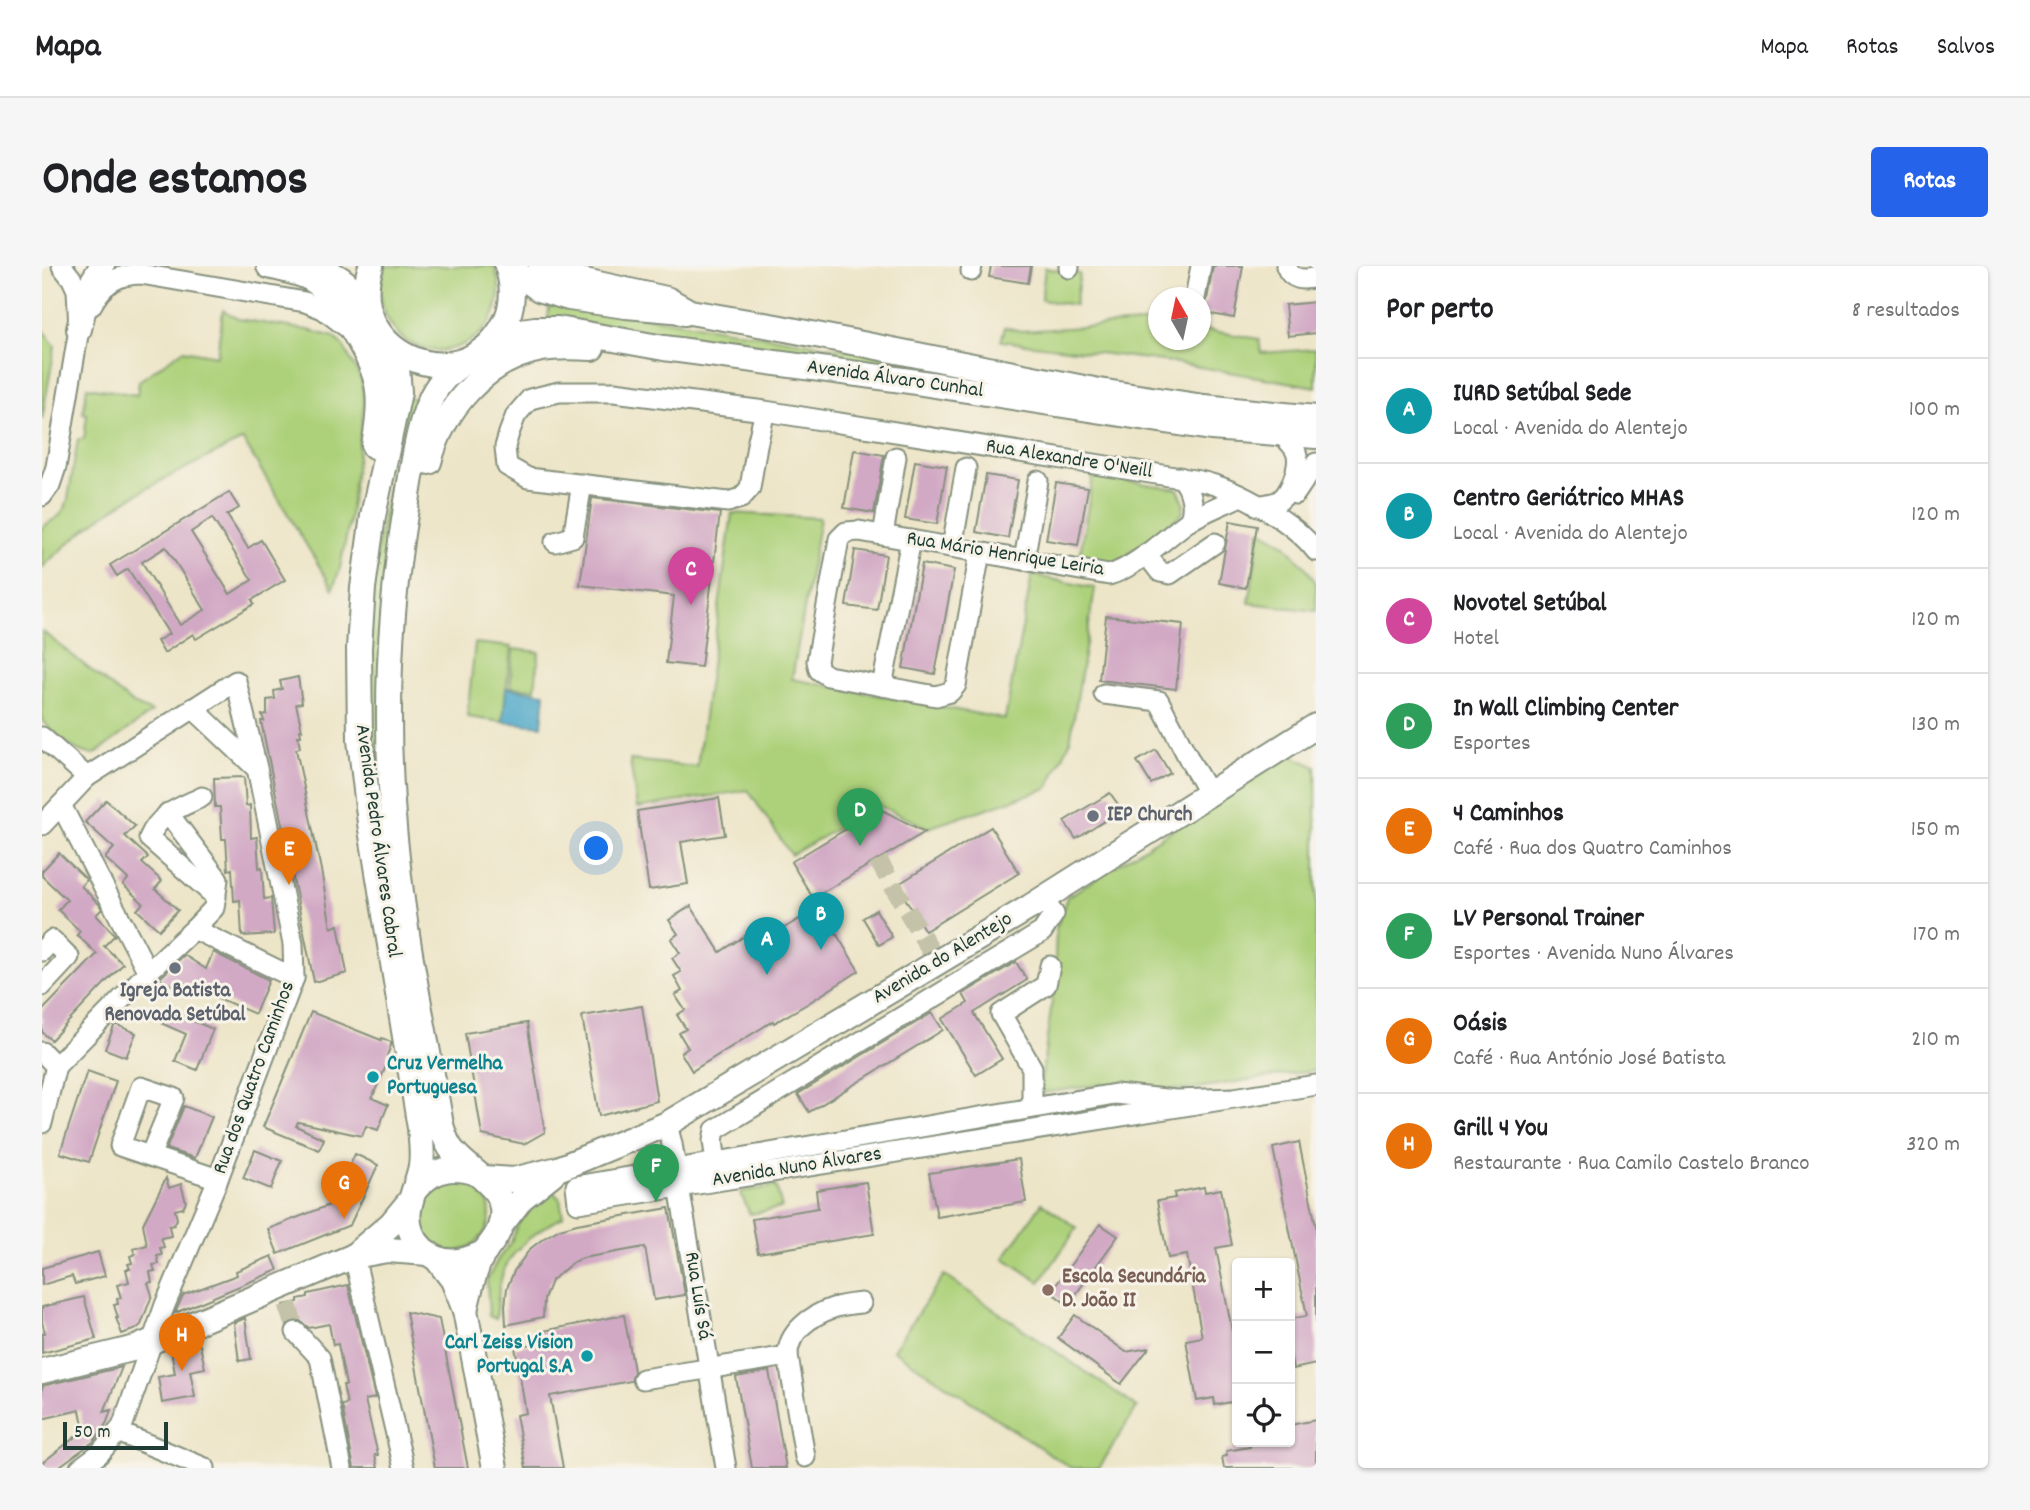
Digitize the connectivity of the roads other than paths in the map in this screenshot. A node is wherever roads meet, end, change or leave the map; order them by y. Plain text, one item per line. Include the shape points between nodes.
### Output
1 (62, 266) edge
2 (102, 266) edge
3 (269, 266) edge
4 (310, 266) edge
5 (371, 266) edge
6 (509, 266) edge
7 (543, 266) edge
8 (1201, 266) edge
9 (1286, 266) edge
10 (1316, 277) edge
11 (1197, 287) edge
12 (684, 312) junction
13 (79, 329) junction
14 (371, 333) junction
15 (664, 348) junction
16 (477, 353) junction
17 (765, 411) junction
18 (1316, 418) edge
19 (1281, 434) junction
20 (1316, 436) edge
21 (896, 457) dead end
22 (1316, 463) edge
23 (966, 468) dead end
24 (1180, 477) junction
25 (1038, 481) dead end
26 (582, 484) junction
27 (1219, 485) junction
28 (42, 496) edge
29 (1249, 501) junction
30 (1189, 521) junction
31 (1290, 526) junction
32 (883, 535) junction
33 (911, 540) junction
34 (555, 542) dead end
35 (1215, 543) dead end
36 (952, 547) junction
37 (1316, 551) edge
38 (980, 553) junction
39 (1146, 554) junction
40 (1024, 560) junction
41 (392, 634) junction
42 (882, 686) junction
43 (1104, 694) dead end
44 (193, 708) junction
45 (1316, 726) edge
46 (42, 737) edge
47 (257, 768) junction
48 (87, 777) junction
49 (1209, 794) junction
50 (202, 797) dead end
51 (61, 805) junction
52 (168, 813) junction
53 (42, 825) edge
54 (216, 897) junction
55 (1043, 899) junction
56 (194, 929) junction
57 (42, 951) edge
58 (1050, 966) dead end
59 (148, 972) junction
60 (294, 978) junction
61 (42, 986) edge
62 (42, 1052) edge
63 (56, 1066) junction
64 (1316, 1085) edge
65 (1115, 1094) junction
66 (1234, 1098) junction
67 (1032, 1108) junction
68 (1115, 1117) junction
69 (42, 1123) edge
70 (667, 1124) junction
71 (150, 1156) dead end
72 (716, 1162) junction
73 (558, 1169) junction
74 (480, 1175) junction
75 (678, 1178) junction
76 (218, 1179) junction
77 (412, 1196) junction
78 (501, 1225) junction
79 (485, 1252) junction
80 (354, 1256) junction
81 (432, 1256) junction
82 (861, 1303) dead end
83 (465, 1310) junction
84 (296, 1332) tunnel mouth
85 (152, 1342) junction
86 (788, 1356) junction
87 (710, 1369) junction
88 (42, 1371) edge
89 (643, 1379) dead end
90 (118, 1432) junction
91 (805, 1457) dead end
92 (80, 1468) edge
93 (205, 1468) edge
94 (342, 1468) edge
95 (404, 1468) edge
96 (495, 1468) edge
97 (726, 1468) edge

1 - 13 street via 77,290
2 - 13 main road via 88,289
3 - 14 main road via 311,279
4 - 14 main road via 344,280 357,294
5 - 14 main road via 366,297
6 - 12 main road, Avenida Álvaro Cunhal via 539,289 559,296
6 - 16 main road via 510,309 493,341
7 - 12 highway via 580,282 666,300
8 - 11 street
9 - 10 street via 1296,278
12 - 18 main road, Avenida Álvaro Cunhal via 1099,391
13 - 14 street via 103,287 120,277 141,274 312,304
13 - 28 street via 56,467
14 - 16 main road via 416,361 447,364
14 - 77 main road, Avenida Pedro Álvares Cabral via 379,404 368,489 359,648 360,740 420,1128 422,1152
15 - 16 main road, Avenida Álvaro Cunhal via 543,328 514,333
15 - 19 main road, Avenida Álvaro Cunhal via 1211,428
15 - 41 main road via 531,351 492,370 461,396 431,454
16 - 41 main road, Avenida Pedro Álvares Cabral via 443,379 427,409 402,533
17 - 24 street, Rua Alexandre O'Neill
17 - 26 street via 750,488 741,498 727,502
17 - 26 street, Rua Alexandre O'Neill via 614,392 559,392 530,399 516,415 509,433 507,466 528,478
19 - 20 main road, Avenida Álvaro Cunhal
19 - 29 street, Rua Mário Henrique Leiria via 1297,457 1289,488 1280,500
21 - 32 street
22 - 31 street via 1289,504
23 - 36 street
24 - 27 street, Rua Alexandre O'Neill
24 - 30 street via 1192,503
25 - 40 street
26 - 34 street via 573,537
27 - 29 street, Rua Alexandre O'Neill
27 - 30 street, Rua Mário Henrique Leiria
29 - 30 street, Rua Mário Henrique Leiria
29 - 31 street, Rua Alexandre O'Neill
30 - 39 street, Rua Mário Henrique Leiria
31 - 37 street, Rua Alexandre O'Neill
32 - 33 street, Rua Mário Henrique Leiria
32 - 42 street, Rua Mário Henrique Leiria via 846,532 839,539 818,667 828,676
33 - 36 street, Rua Mário Henrique Leiria
33 - 42 street
35 - 39 street via 1168,575
36 - 38 street, Rua Mário Henrique Leiria
38 - 40 street, Rua Mário Henrique Leiria
38 - 42 street via 954,687 936,696
39 - 40 street, Rua Mário Henrique Leiria via 1109,575
41 - 74 main road, Avenida Pedro Álvares Cabral via 390,772 405,920 441,1125 452,1150
43 - 49 street via 1159,701
44 - 47 street
44 - 47 street, Rua dos Quatro Caminhos via 236,681
44 - 48 street
45 - 49 main road, Avenida do Alentejo
46 - 48 street
47 - 60 street, Rua dos Quatro Caminhos via 293,944
48 - 51 street
49 - 55 main road, Avenida do Alentejo
50 - 52 street
51 - 53 street
51 - 59 street
52 - 54 street via 218,879
52 - 54 street via 155,824 149,838
54 - 56 street via 214,908
55 - 70 main road, Avenida do Alentejo
55 - 72 street via 1054,914 1042,932 715,1130
56 - 59 street
56 - 60 street
57 - 61 street via 52,940 69,957
58 - 67 street via 1046,985 1001,1014 1032,1068
59 - 63 street
60 - 76 street, Rua dos Quatro Caminhos
62 - 63 street
63 - 69 street
64 - 66 street, Avenida Nuno Álvares
65 - 66 street, Avenida Nuno Álvares via 1176,1100
65 - 67 street, Avenida Nuno Álvares
65 - 68 street via 1124,1104
66 - 68 street, Avenida Nuno Álvares
67 - 72 street, Avenida Nuno Álvares
68 - 75 street, Avenida Nuno Álvares
70 - 73 main road, Avenida do Alentejo
70 - 75 street, Rua Luís Sá
71 - 76 street
72 - 75 street, Avenida Nuno Álvares
73 - 74 main road, Avenida do Alentejo via 513,1180
73 - 78 main road, Avenida do Alentejo via 522,1198
74 - 77 main road via 463,1168 435,1172
74 - 78 main road, Avenida Pedro Álvares Cabral via 500,1199
75 - 87 street, Rua Luís Sá
76 - 85 street, Rua dos Quatro Caminhos
77 - 80 main road via 391,1224
77 - 81 main road, Avenida Pedro Álvares Cabral via 410,1230
78 - 79 main road, Avenida Pedro Álvares Cabral
79 - 81 main road via 453,1262
79 - 83 main road, Avenida Pedro Álvares Cabral via 474,1271
80 - 81 main road via 387,1250
80 - 85 main road via 284,1296
80 - 95 street
81 - 83 main road, Avenida Pedro Álvares Cabral via 453,1280
82 - 86 street via 832,1308 808,1321 792,1337
83 - 96 main road, Avenida Pedro Álvares Cabral
84 - 94 street via 320,1357
85 - 88 main road
85 - 90 street, Rua dos Quatro Caminhos
86 - 87 street
86 - 91 street
87 - 89 street
87 - 97 street, Rua Luís Sá
90 - 92 street
90 - 93 street

